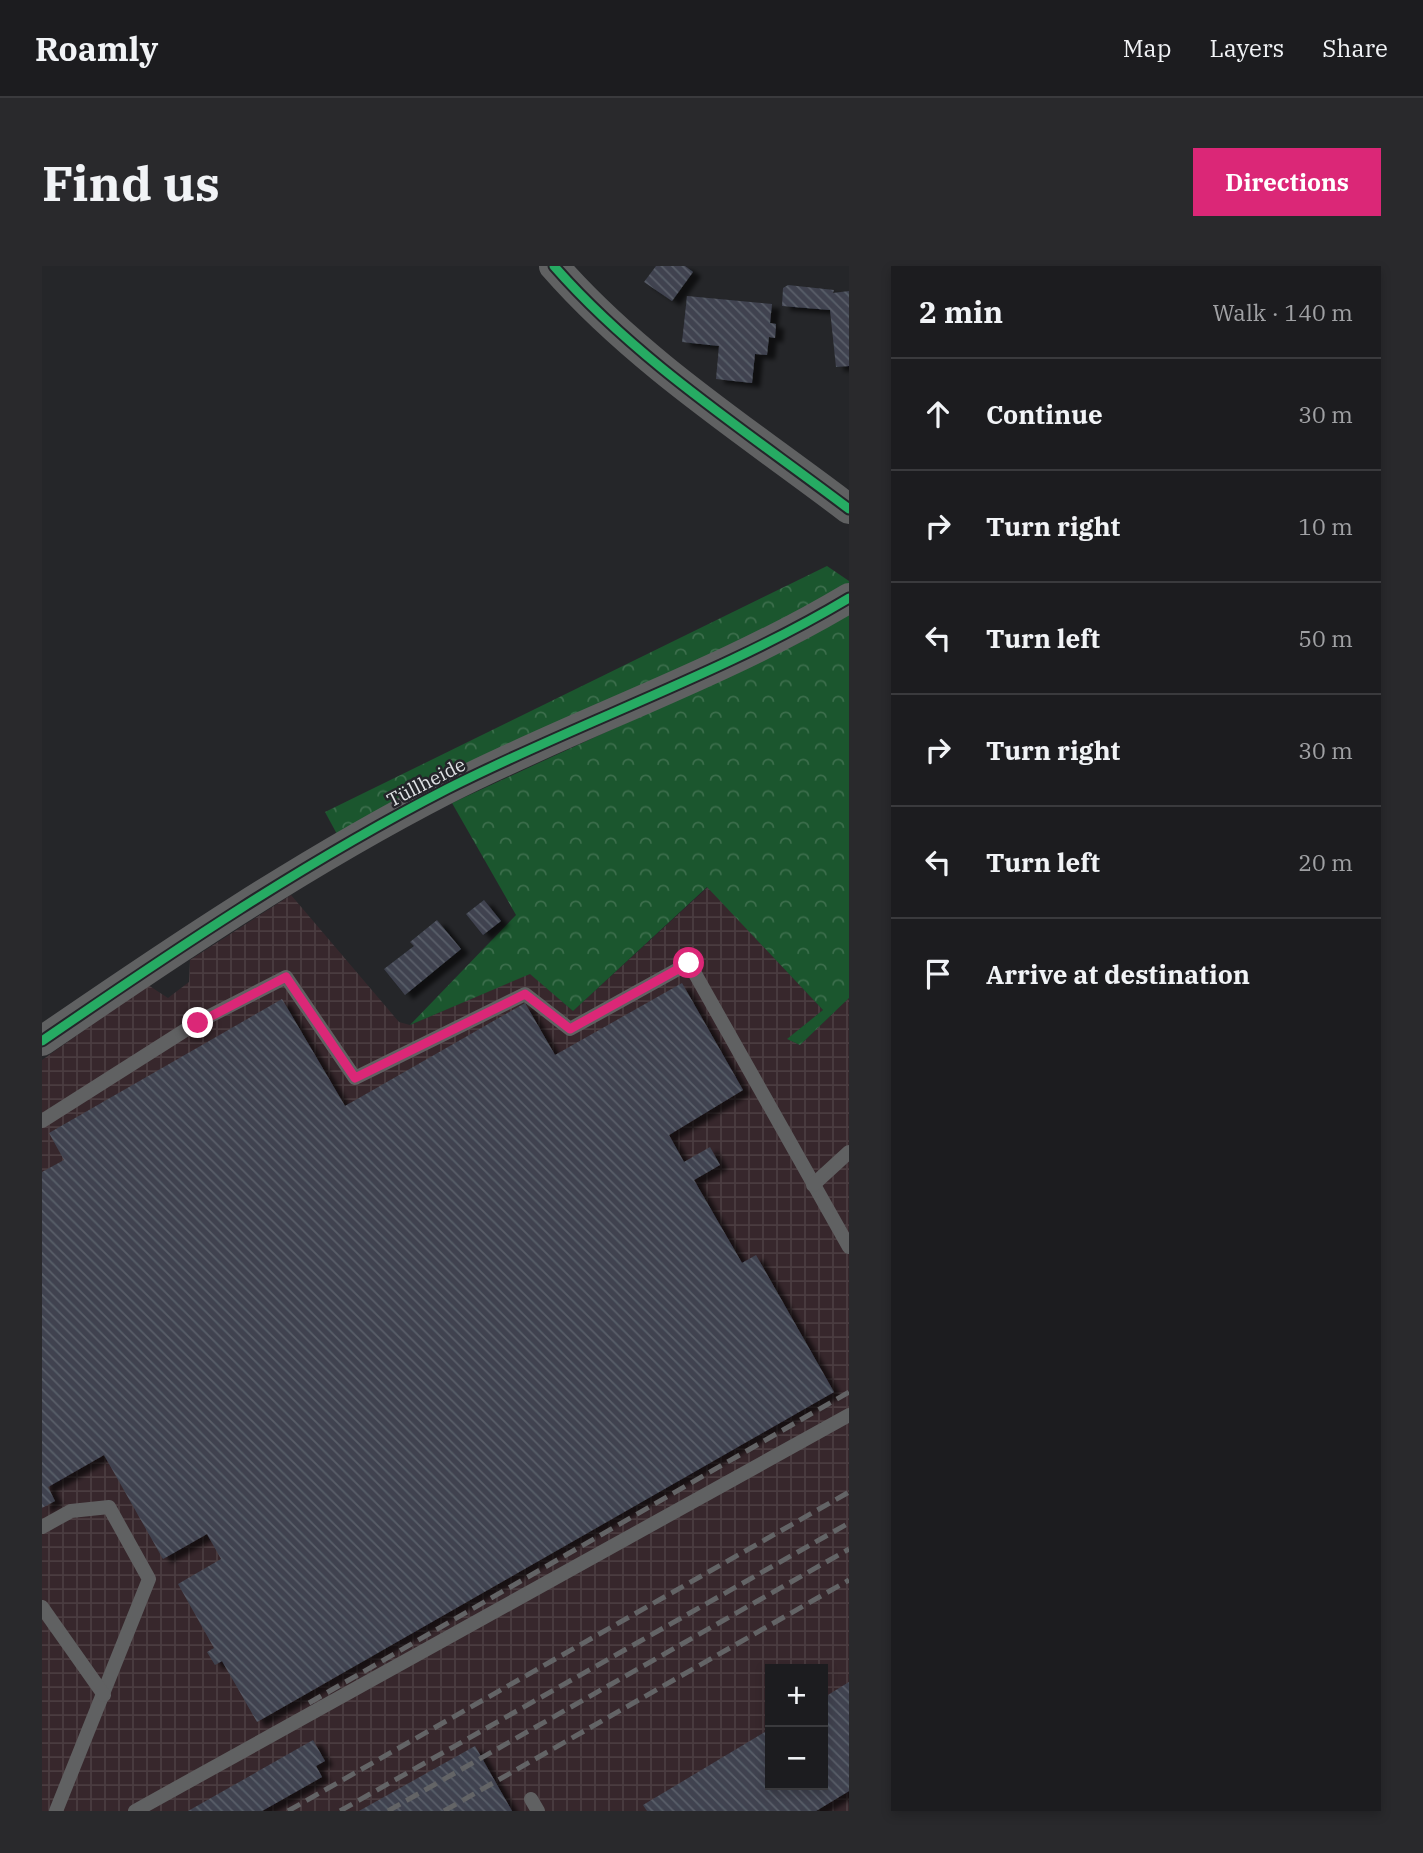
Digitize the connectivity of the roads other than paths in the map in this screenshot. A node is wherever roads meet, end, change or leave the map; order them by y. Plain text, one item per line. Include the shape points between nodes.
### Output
1 (554, 266) edge
2 (849, 509) edge
3 (849, 598) edge
4 (42, 1041) edge
5 (42, 1121) edge
6 (849, 1152) edge
7 (813, 1185) junction
8 (849, 1247) edge
9 (849, 1415) edge
10 (42, 1527) edge
11 (42, 1608) edge
12 (104, 1695) junction
13 (56, 1811) edge
14 (135, 1811) edge

1 - 2 street via 645,354
3 - 4 street, Tüllheide via 790,633 384,822 289,876
5 - 7 lane via 198,1023 286,977 355,1078 525,994 570,1029 689,963
6 - 7 lane
7 - 8 lane
9 - 14 lane
10 - 12 lane via 71,1511 109,1507 149,1579
11 - 12 lane
12 - 13 lane

